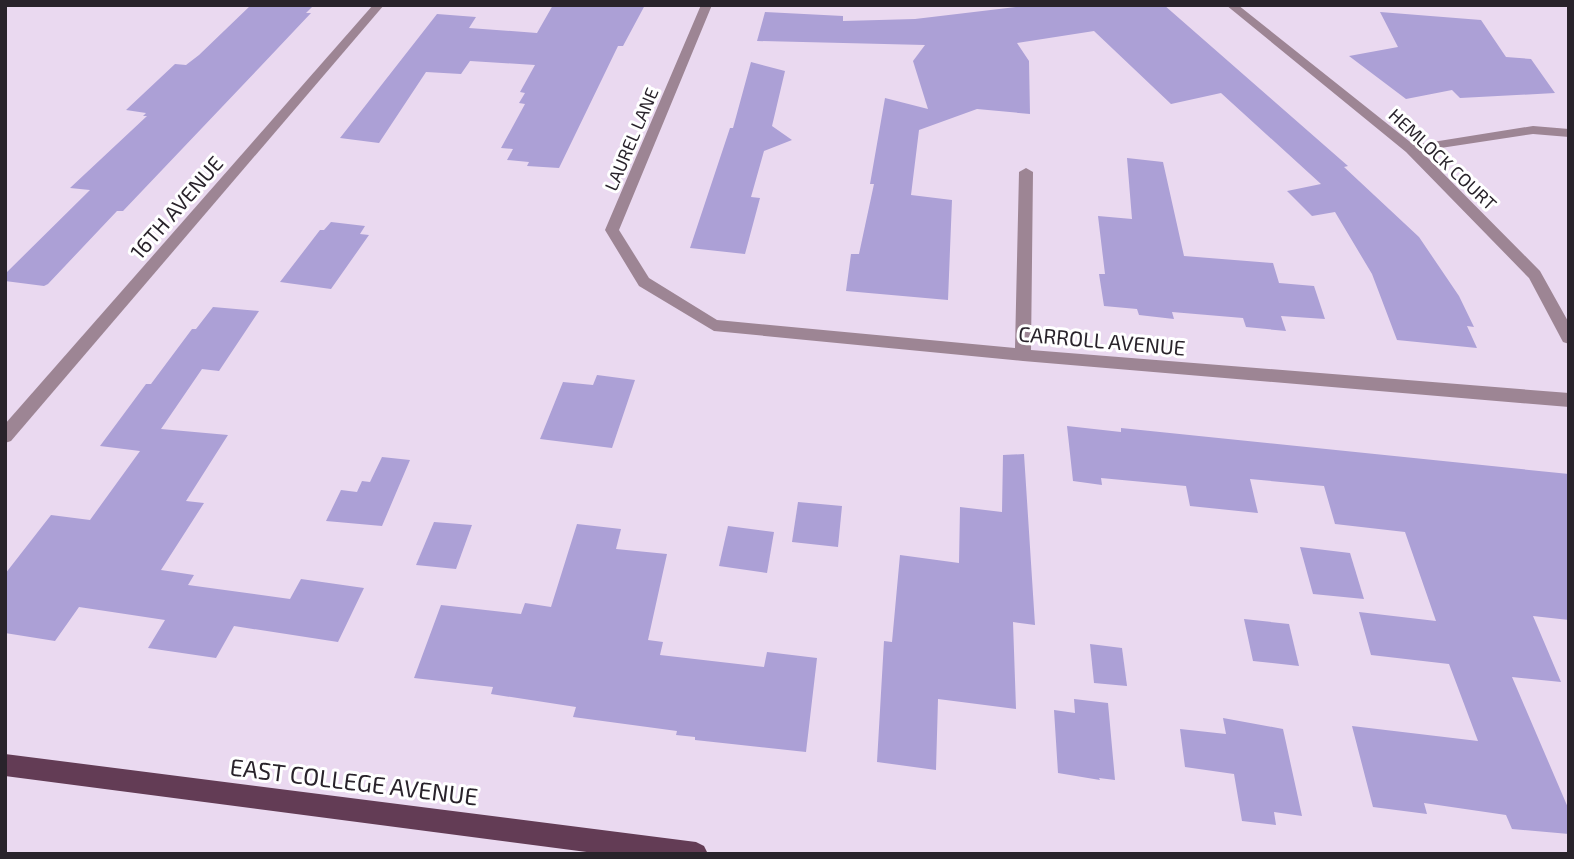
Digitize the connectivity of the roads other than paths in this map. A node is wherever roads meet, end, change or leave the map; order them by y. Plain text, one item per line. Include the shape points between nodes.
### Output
1 (379, 5) edge
2 (707, 5) edge
3 (1231, 5) edge
4 (1569, 133) edge
5 (1411, 149) junction
6 (1026, 172) dead end
7 (644, 282) joint
8 (1569, 338) edge
9 (1023, 355) junction
10 (1569, 400) edge
11 (5, 436) edge
12 (5, 765) edge
13 (696, 854) edge

1 - 11 street, 16TH AVENUE
2 - 7 street, LAUREL LANE via 612,230
3 - 5 street, HEMLOCK COURT
4 - 5 street via 1533,130
5 - 8 street, HEMLOCK COURT via 1535,275
6 - 9 street
7 - 9 street, CARROLL AVENUE via 714,325
9 - 10 street, CARROLL AVENUE
12 - 13 main road, EAST COLLEGE AVENUE

